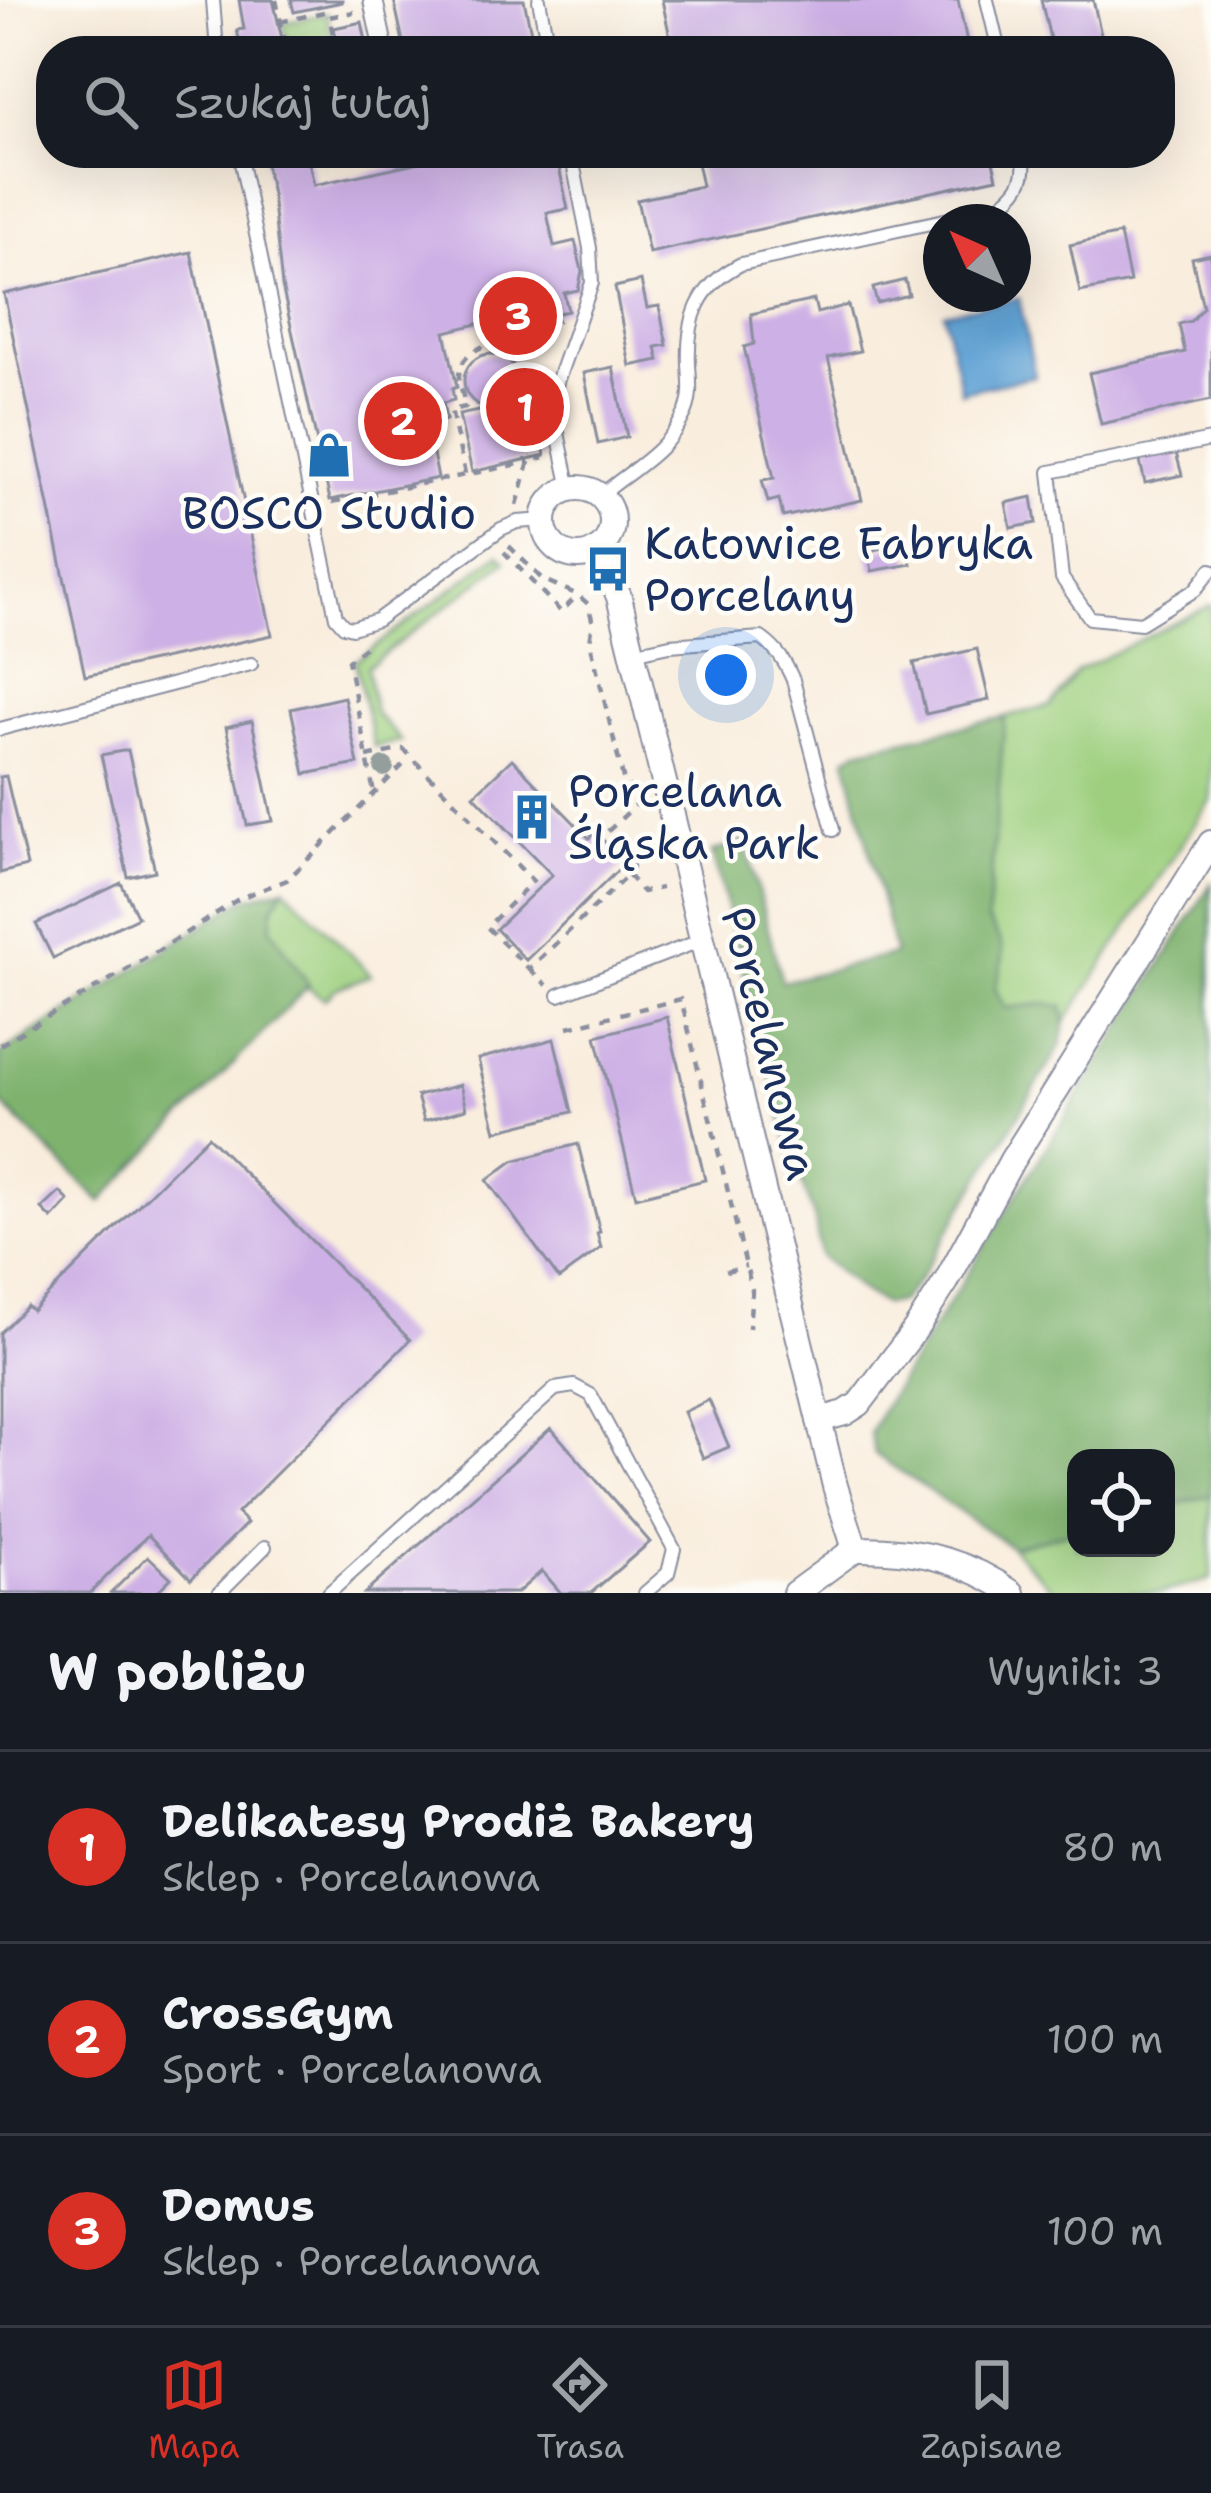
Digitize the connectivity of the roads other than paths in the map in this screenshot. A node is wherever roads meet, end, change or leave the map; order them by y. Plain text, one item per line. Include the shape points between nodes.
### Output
1 (213, 0) edge
2 (539, 0) edge
3 (987, 0) edge
4 (374, 4) edge
5 (216, 36) edge
6 (381, 36) edge
7 (546, 36) edge
8 (995, 36) edge
9 (242, 168) edge
10 (574, 168) edge
11 (1024, 168) edge
12 (1211, 440) edge
13 (568, 480) junction
14 (600, 496) junction
15 (545, 520) junction
16 (596, 550) junction
17 (1211, 570) edge
18 (633, 652) junction
19 (251, 664) dead end
20 (0, 729) edge
21 (833, 830) dead end
22 (1211, 843) edge
23 (702, 940) junction
24 (555, 989) road end
25 (819, 1420) junction
26 (266, 1547) dead end
27 (855, 1550) junction
28 (219, 1593) edge
29 (329, 1593) edge
30 (645, 1593) edge
31 (795, 1593) edge
32 (1012, 1593) edge

1 - 5 lane
2 - 7 lane
3 - 8 lane
4 - 6 street
9 - 15 lane via 336,617 352,628 377,620 501,529
10 - 13 lane via 592,284 552,405
11 - 14 lane via 1019,189 995,209 726,272 691,319 691,396 678,425 664,447
12 - 17 lane via 1050,472 1062,578 1090,618 1141,622 1195,590
13 - 14 street
13 - 15 street
14 - 16 street via 612,524
15 - 16 street via 563,552
16 - 18 street, Porcelanowa
18 - 21 lane via 761,638 774,647 793,680
18 - 23 street, Porcelanowa
19 - 20 lane
22 - 25 street via 1012,1160 939,1294 864,1398
23 - 24 lane
23 - 25 street, Porcelanowa
25 - 27 street, Porcelanowa
26 - 28 lane
27 - 31 street
27 - 32 street via 951,1561
29 - 30 lane via 556,1389 574,1386 591,1395 674,1549 668,1573

